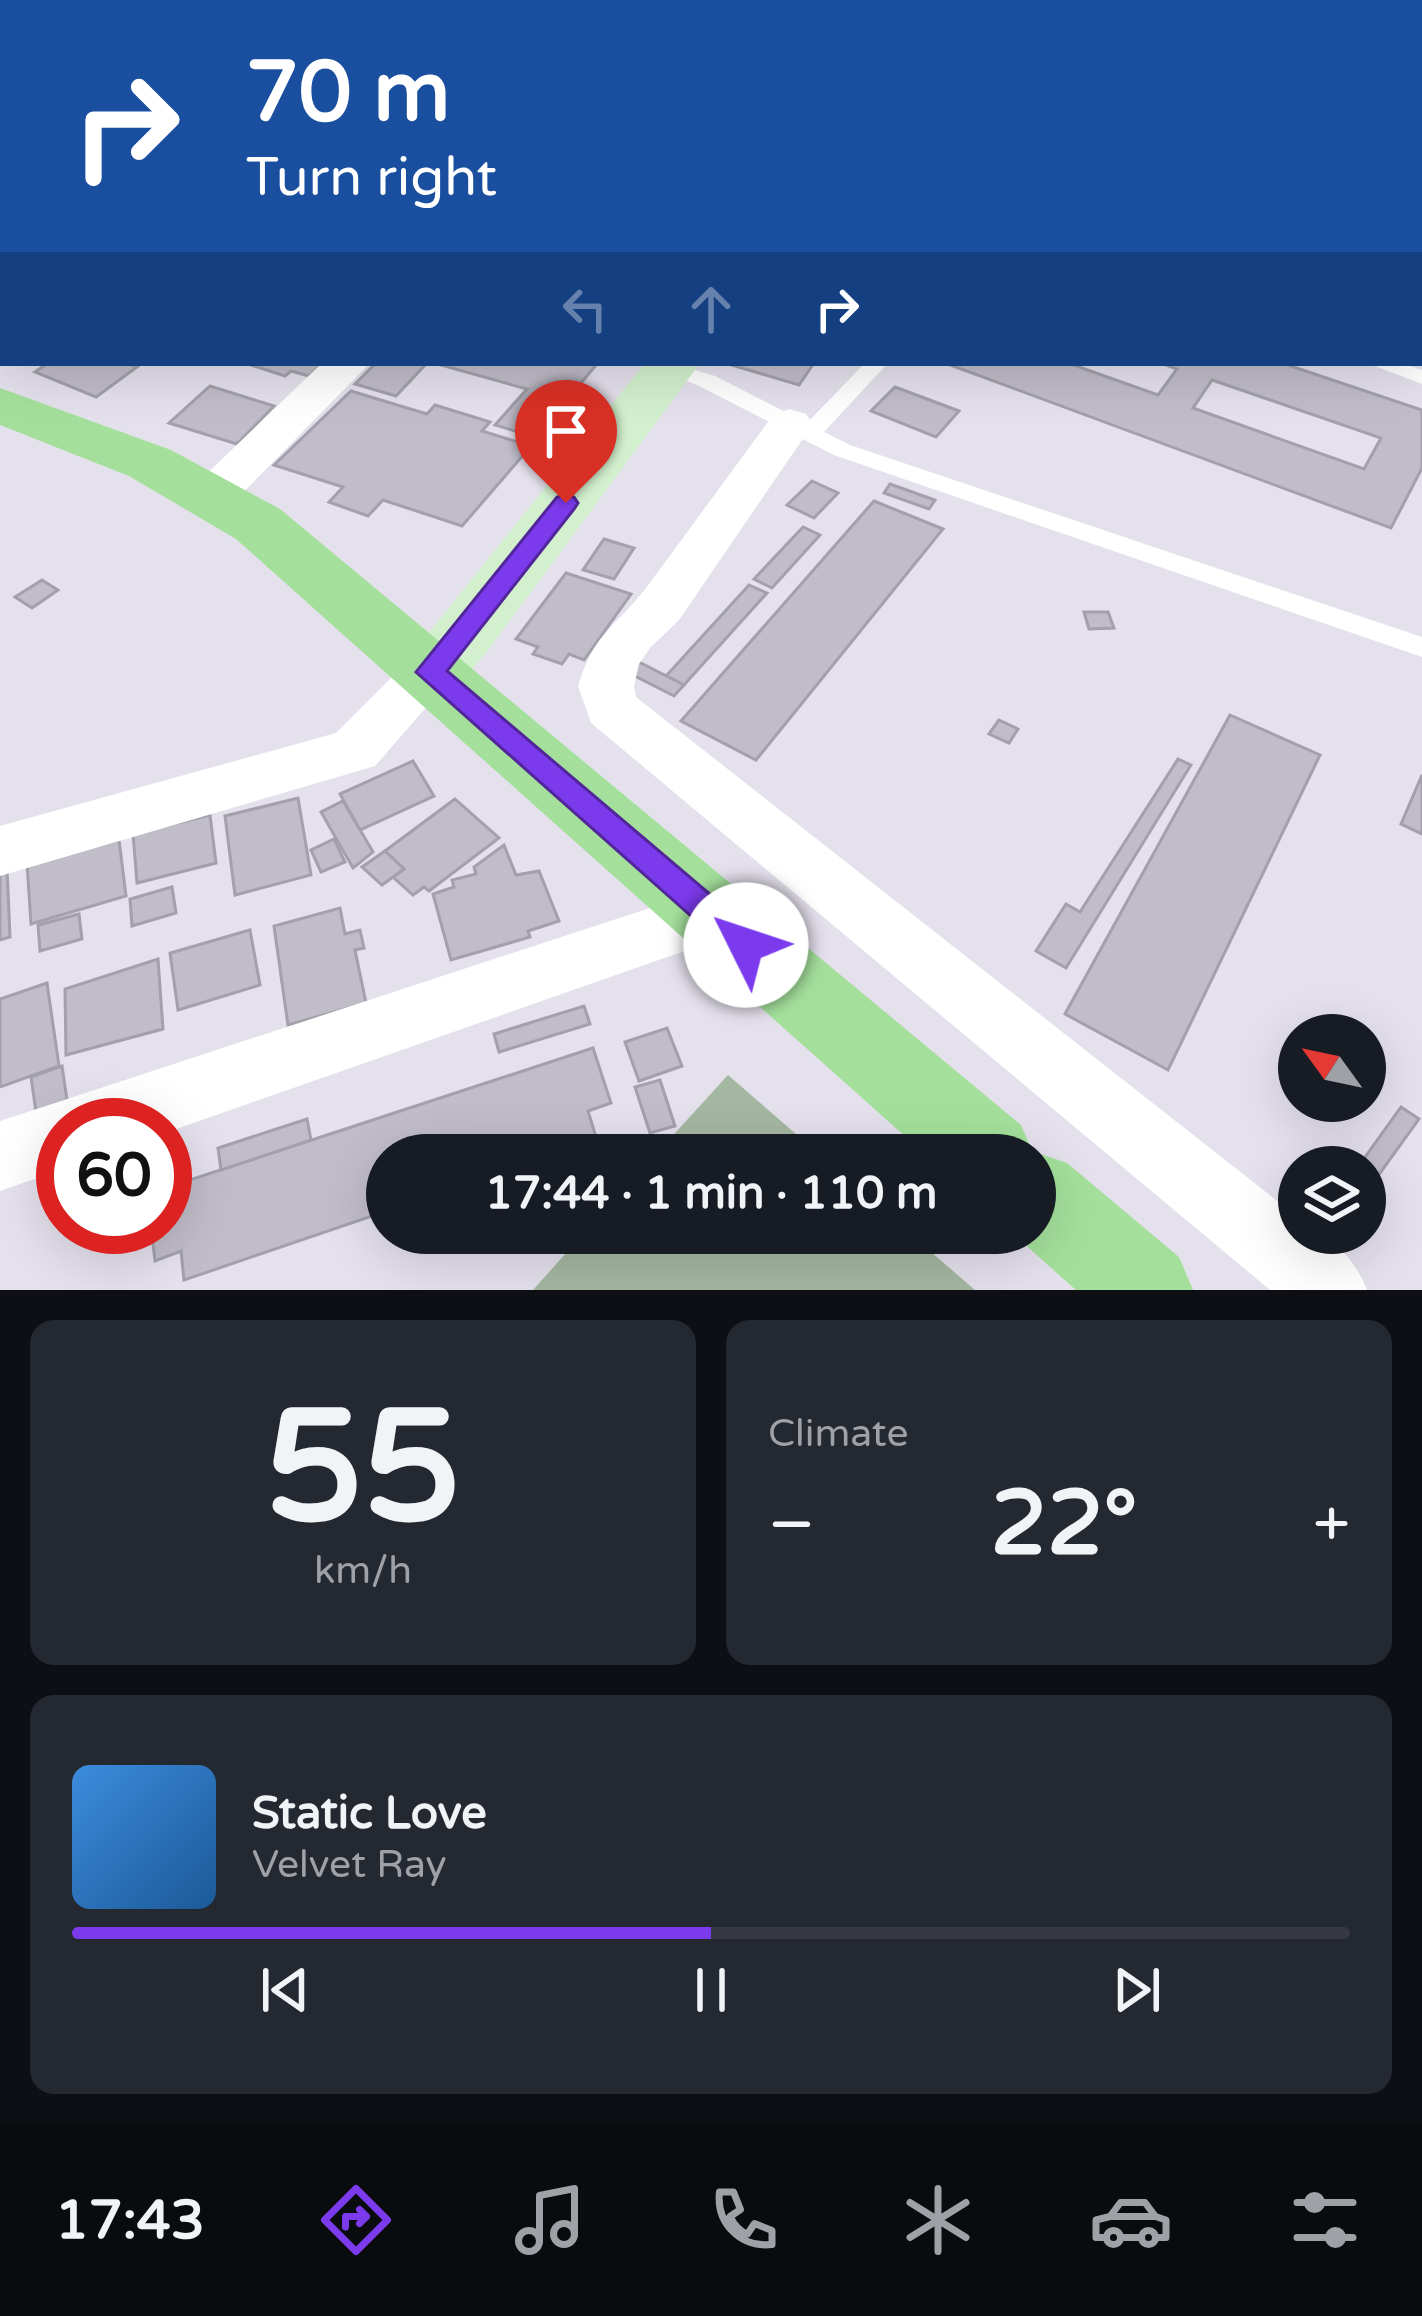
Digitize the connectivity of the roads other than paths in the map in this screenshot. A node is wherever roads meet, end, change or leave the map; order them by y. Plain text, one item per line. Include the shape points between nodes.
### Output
1 (345, 366) edge
2 (661, 366) edge
3 (665, 366) edge
4 (873, 366) edge
5 (1387, 366) edge
6 (1422, 377) edge
7 (0, 405) edge
8 (799, 429) junction
9 (212, 496) junction
10 (1422, 647) edge
11 (430, 672) junction
12 (2, 846) edge
13 (711, 915) junction
14 (172, 1098) edge
15 (966, 1134) edge
16 (36, 1144) edge
17 (0, 1156) edge
18 (1056, 1212) edge
19 (1147, 1290) edge
20 (1329, 1290) edge

1 - 9 street
2 - 11 street
3 - 8 lane
4 - 8 lane
5 - 6 lane
7 - 9 main road
8 - 10 lane
8 - 20 street via 631,634 606,686 610,707
9 - 11 main road via 258,524
11 - 12 street via 355,750
11 - 13 main road
13 - 14 street
13 - 15 main road
16 - 17 street
18 - 19 main road

